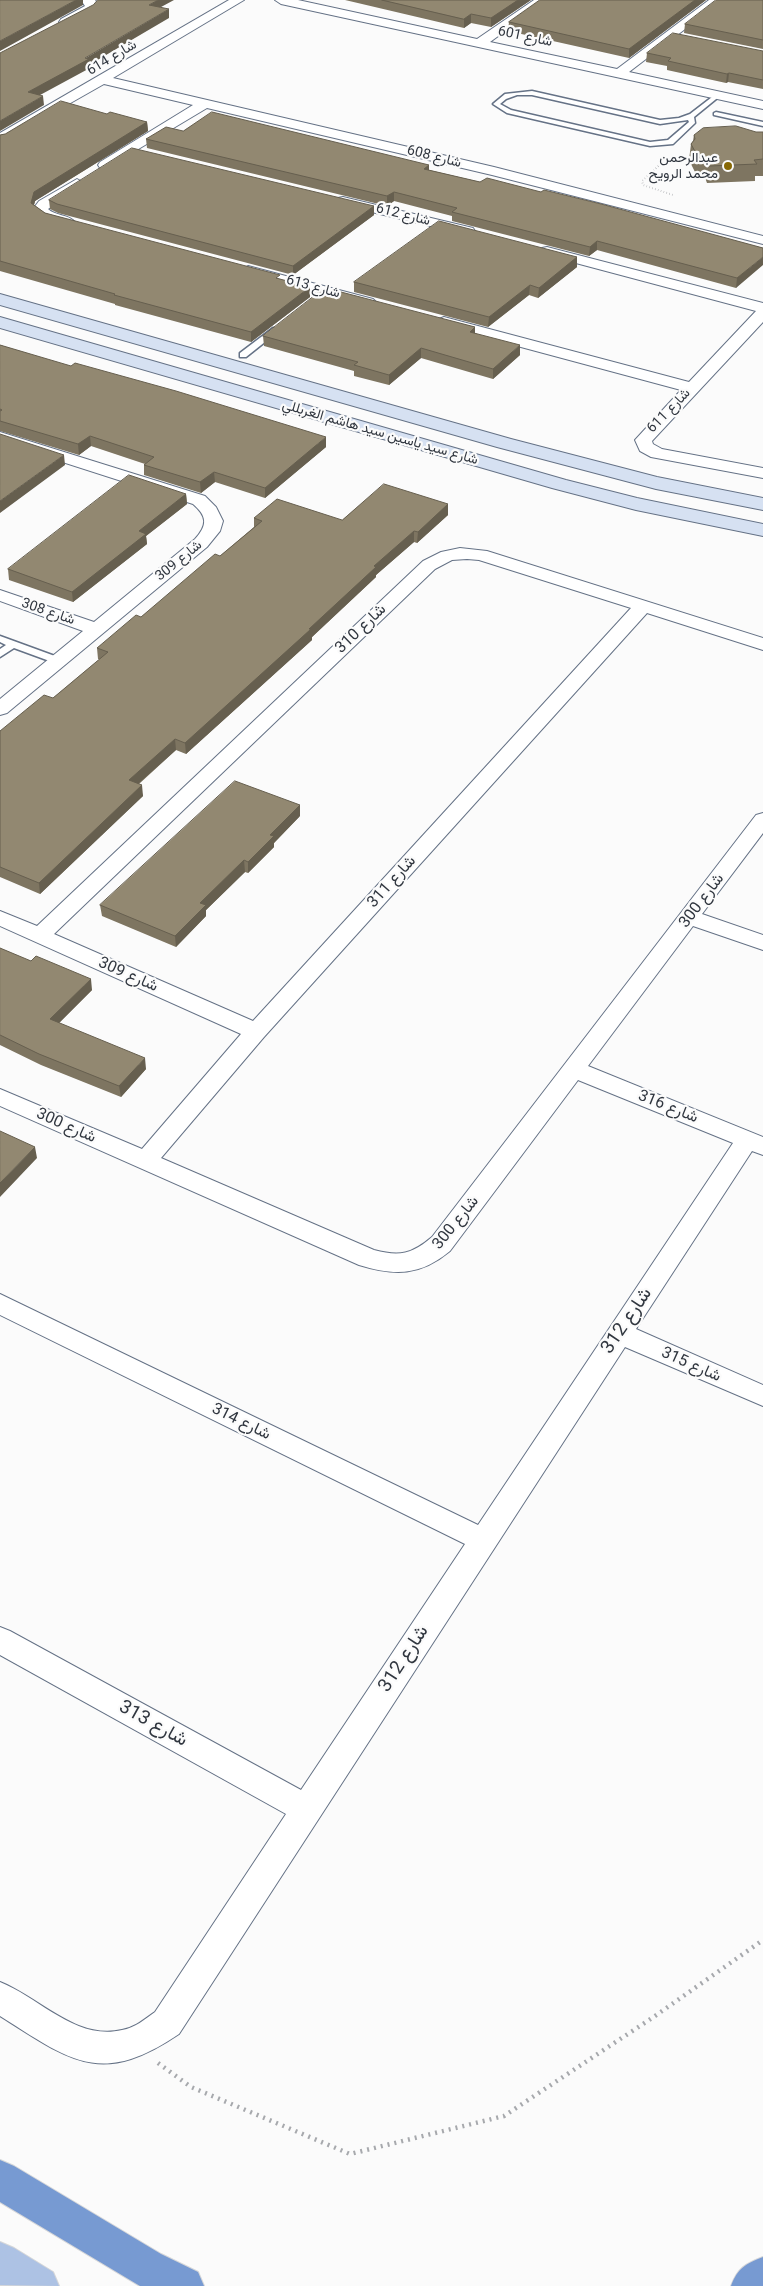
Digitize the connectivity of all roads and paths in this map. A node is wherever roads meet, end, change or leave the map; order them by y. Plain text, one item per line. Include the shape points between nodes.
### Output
1 (87, 0) edge
2 (238, 0) edge
3 (281, 0) edge
4 (717, 0) edge
5 (520, 2) dead end
6 (538, 2) edge
7 (57, 27) edge
8 (671, 36) junction
9 (689, 40) edge
10 (480, 43) junction
11 (620, 73) junction
12 (104, 80) junction
13 (718, 95) junction
14 (204, 104) junction
15 (763, 105) edge
16 (716, 114) dead end
17 (691, 118) junction
18 (657, 121) junction
19 (763, 124) edge
20 (680, 133) junction
21 (0, 139) edge
22 (663, 144) junction
23 (130, 150) junction
24 (148, 154) edge
25 (679, 196) dead end
26 (330, 197) edge
27 (80, 225) edge
28 (478, 234) edge
29 (763, 240) edge
30 (532, 248) edge
31 (232, 266) edge
32 (0, 299) edge
33 (385, 306) edge
34 (763, 308) edge
35 (763, 313) edge
36 (433, 319) edge
37 (0, 322) edge
38 (281, 326) edge
39 (243, 355) dead end
40 (691, 388) junction
41 (0, 437) edge
42 (763, 473) edge
43 (656, 483) junction
44 (636, 504) junction
45 (763, 504) edge
46 (763, 530) edge
47 (0, 595) edge
48 (643, 606) junction
49 (95, 628) junction
50 (0, 639) edge
51 (13, 644) junction
52 (763, 644) edge
53 (0, 654) edge
54 (59, 661) junction
55 (0, 709) edge
56 (763, 819) edge
57 (690, 917) junction
58 (0, 918) edge
59 (40, 936) junction
60 (763, 943) edge
61 (256, 1032) junction
62 (572, 1069) junction
63 (0, 1097) edge
64 (755, 1143) edge
65 (145, 1161) junction
66 (0, 1304) edge
67 (619, 1334) junction
68 (763, 1396) edge
69 (483, 1540) junction
70 (0, 1640) edge
71 (306, 1809) junction
72 (763, 1940) edge
73 (0, 1998) edge
74 (133, 2045) junction
75 (0, 2180) edge
76 (0, 2262) edge
77 (763, 2277) edge
78 (39, 2286) edge
79 (184, 2286) edge
80 (751, 2286) edge

1 - 7 street via 92,4 91,8
2 - 12 street, شارع 614
3 - 10 street, شارع 601
4 - 8 street
5 - 6 street
6 - 10 street
8 - 9 street
8 - 11 street
10 - 11 street, شارع 601
11 - 13 street, شارع 601
12 - 14 street, شارع 608
12 - 21 street, شارع 614
13 - 15 street, شارع 601
13 - 17 lane
14 - 23 street
14 - 29 street, شارع 608 via 486,169
16 - 19 lane
17 - 18 lane via 677,122
17 - 20 lane via 693,122
18 - 20 lane
18 - 22 lane via 532,93 506,95 496,104 509,112 650,144
20 - 22 lane
22 - 25 path via 667,152 665,160 642,181 651,189
23 - 24 street
23 - 27 street via 41,206 40,212 47,216
26 - 28 street, شارع 612
30 - 34 street
31 - 33 street, شارع 613 via 323,294
32 - 43 street, شارع سيد ياسين سيد هاشم الغربللي via 504,443
35 - 40 street, شارع 611
36 - 40 street
37 - 44 street, شارع سيد ياسين سيد هاشم الغربللي
38 - 39 lane
40 - 42 street, شارع 611 via 645,436 646,447 665,455
41 - 49 street, شارع 309 via 182,493 211,509 215,520 212,532
43 - 44 street via 650,498
43 - 45 street, شارع سيد ياسين سيد هاشم الغربللي
44 - 46 street, شارع سيد ياسين سيد هاشم الغربللي
47 - 49 street, شارع 308
48 - 52 street, شارع 310
48 - 59 street, شارع 310 via 481,555 461,553 435,560
48 - 61 street, شارع 311
49 - 54 street, شارع 309
50 - 51 lane
51 - 53 lane
51 - 54 lane
54 - 55 street, شارع 309
56 - 57 street, شارع 300
57 - 60 street
57 - 62 street, شارع 300
58 - 59 street, شارع 309
59 - 61 street, شارع 309
61 - 65 street, شارع 311
62 - 64 street, شارع 316
62 - 65 street, شارع 300 via 441,1244 428,1256 409,1263 388,1264 368,1258
63 - 65 street, شارع 300
64 - 67 street, شارع 312
66 - 69 street, شارع 314
67 - 68 street, شارع 315
67 - 69 street, شارع 312
69 - 71 street, شارع 312
70 - 71 street, شارع 313
71 - 74 street, شارع 312 via 167,2023
72 - 74 path via 504,2116 350,2154 191,2087
73 - 74 street, شارع 312 via 77,2044 95,2049
75 - 79 highway
76 - 78 main road
77 - 80 highway

